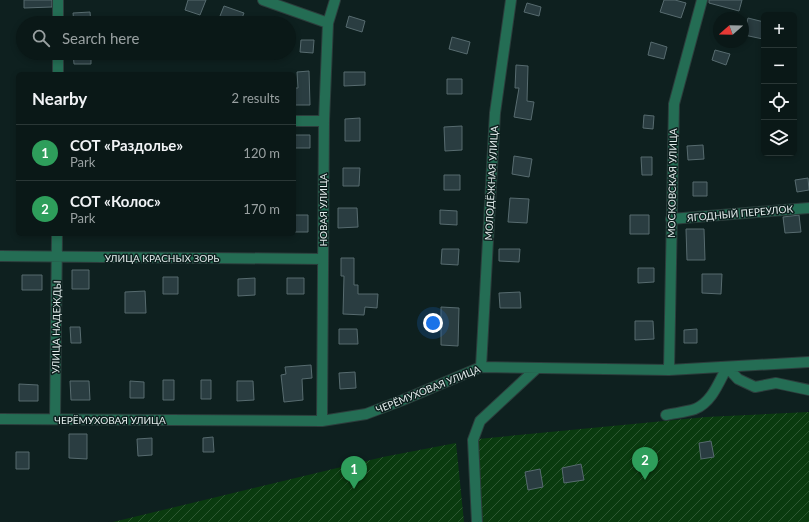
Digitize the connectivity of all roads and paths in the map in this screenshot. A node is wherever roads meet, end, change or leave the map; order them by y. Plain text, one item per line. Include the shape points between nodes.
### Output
1 (58, 0) edge
2 (263, 0) edge
3 (335, 0) edge
4 (511, 0) edge
5 (702, 0) edge
6 (58, 16) edge
7 (328, 23) junction
8 (58, 60) edge
9 (58, 72) edge
10 (296, 121) edge
11 (324, 121) junction
12 (809, 208) edge
13 (671, 219) junction
14 (57, 236) edge
15 (0, 256) edge
16 (57, 257) junction
17 (323, 259) junction
18 (809, 362) edge
19 (481, 367) junction
20 (728, 367) junction
21 (537, 368) junction
22 (669, 370) junction
23 (809, 390) edge
24 (666, 415) dead end
25 (0, 419) edge
26 (55, 419) junction
27 (322, 421) junction
28 (477, 522) edge

1 - 6 street
2 - 7 street
3 - 7 street, НОВАЯ УЛИЦА
4 - 19 street, МОЛОДЁЖНАЯ УЛИЦА via 494,113
5 - 13 street, МОСКОВСКАЯ УЛИЦА via 674,104
7 - 11 street, НОВАЯ УЛИЦА
8 - 9 street
10 - 11 street
11 - 17 street, НОВАЯ УЛИЦА
12 - 13 street, ЯГОДНЫЙ ПЕРЕУЛОК
13 - 22 street, МОСКОВСКАЯ УЛИЦА
14 - 16 street, УЛИЦА НАДЕЖДЫ
15 - 16 street, УЛИЦА КРАСНЫХ ЗОРЬ
16 - 17 street, УЛИЦА КРАСНЫХ ЗОРЬ
16 - 26 street, УЛИЦА НАДЕЖДЫ
17 - 27 street, НОВАЯ УЛИЦА
18 - 20 street, ЧЕРЁМУХОВАЯ УЛИЦА
19 - 21 street, ЧЕРЁМУХОВАЯ УЛИЦА
19 - 27 street, ЧЕРЁМУХОВАЯ УЛИЦА via 366,414
20 - 22 street, ЧЕРЁМУХОВАЯ УЛИЦА
20 - 23 street via 738,379 754,387 776,383
20 - 24 street via 714,392 701,405
21 - 22 street, ЧЕРЁМУХОВАЯ УЛИЦА
21 - 28 street via 480,421 473,440
25 - 26 street, ЧЕРЁМУХОВАЯ УЛИЦА
26 - 27 street, ЧЕРЁМУХОВАЯ УЛИЦА

